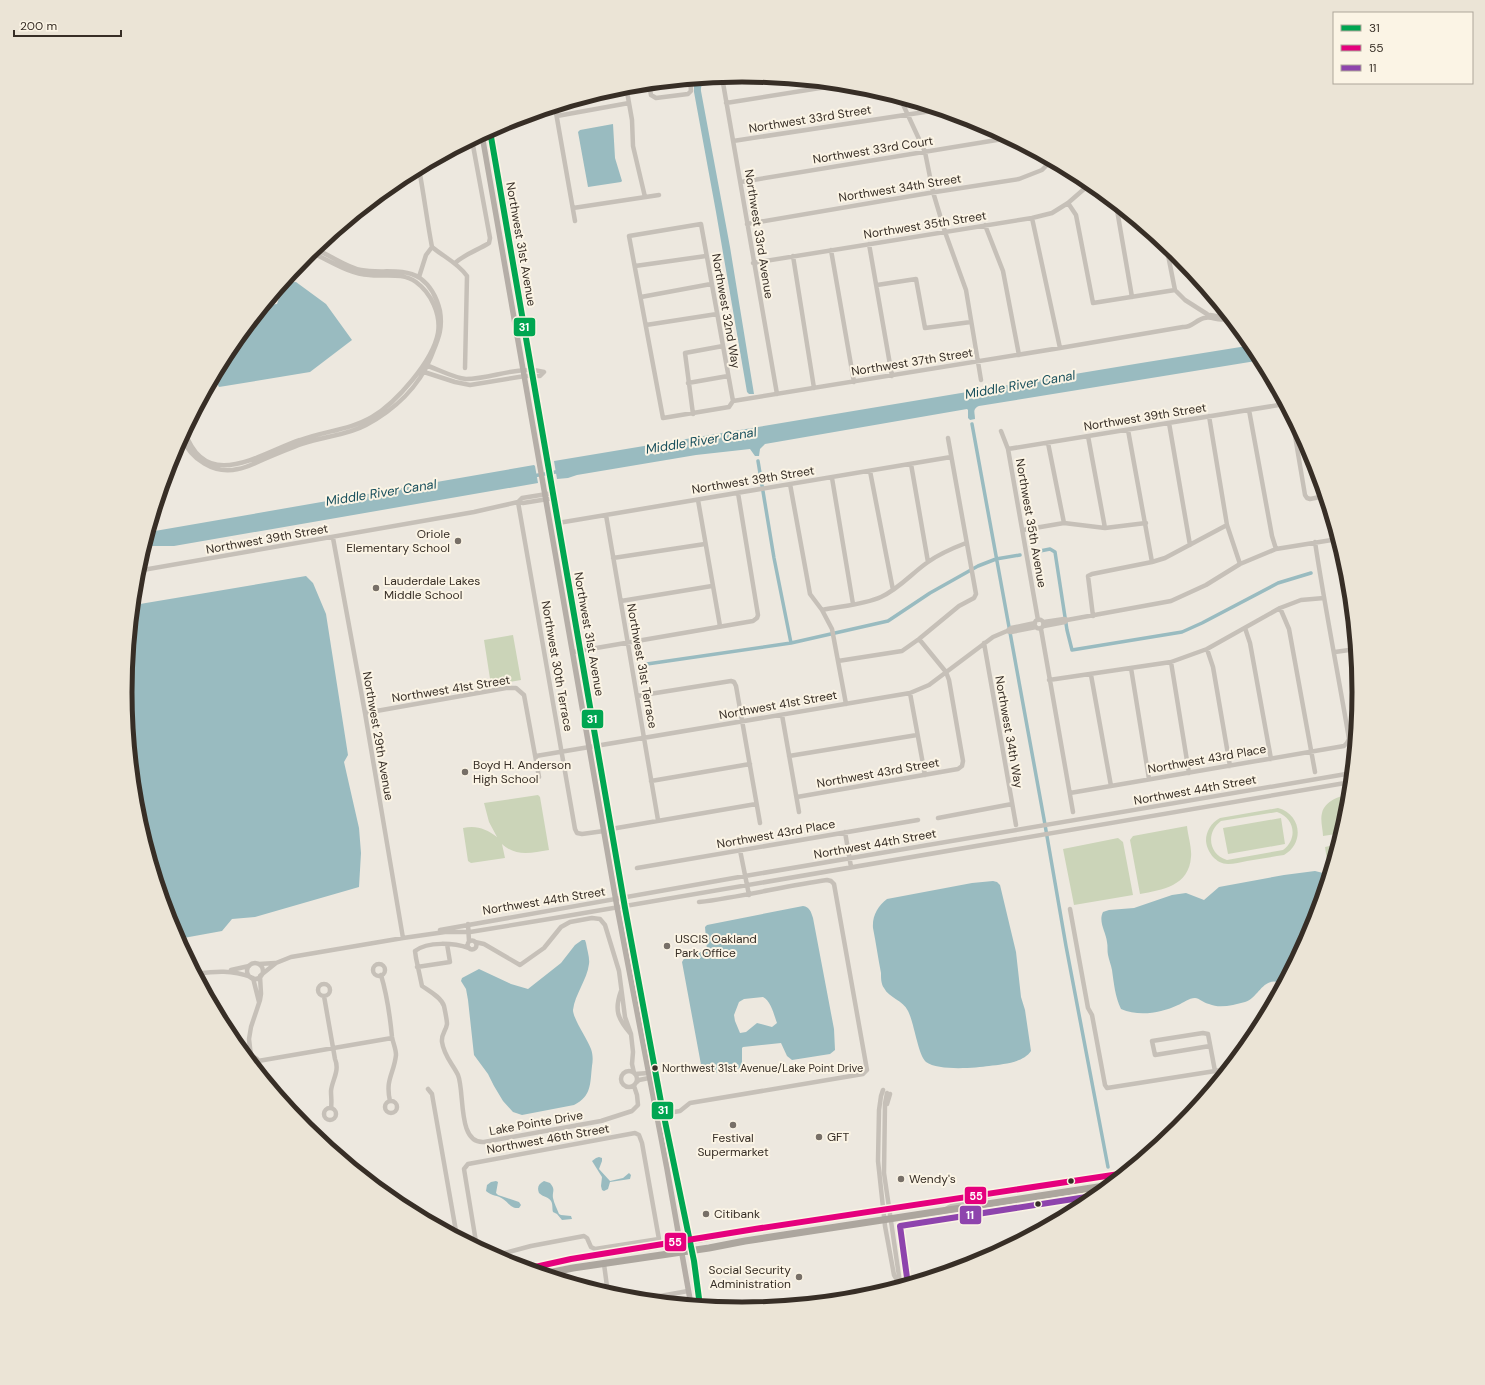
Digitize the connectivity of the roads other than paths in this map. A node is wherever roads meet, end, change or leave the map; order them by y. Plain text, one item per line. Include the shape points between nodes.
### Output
1 (723, 82) edge
2 (691, 84) edge
3 (821, 87) edge
4 (650, 89) edge
5 (627, 93) edge
6 (726, 102) junction
7 (629, 103) junction
8 (903, 104) edge
9 (556, 111) edge
10 (929, 111) edge
11 (909, 114) junction
12 (557, 116) junction
13 (491, 136) edge
14 (1001, 139) edge
15 (483, 140) edge
16 (733, 141) junction
17 (473, 145) edge
18 (926, 152) junction
19 (1048, 164) edge
20 (420, 174) edge
21 (741, 182) junction
22 (1086, 188) edge
23 (933, 192) junction
24 (659, 195) dead end
25 (645, 197) junction
26 (1068, 203) junction
27 (573, 208) junction
28 (1117, 211) edge
29 (1032, 218) junction
30 (575, 221) dead end
31 (747, 224) junction
32 (985, 225) junction
33 (945, 232) junction
34 (869, 244) junction
35 (432, 247) junction
36 (831, 250) junction
37 (321, 252) edge
38 (317, 255) edge
39 (1168, 255) edge
40 (706, 256) junction
41 (793, 256) junction
42 (456, 263) junction
43 (753, 263) junction
44 (635, 266) junction
45 (419, 277) junction
46 (712, 284) junction
47 (877, 285) junction
48 (1175, 290) junction
49 (641, 297) junction
50 (1132, 297) junction
51 (1185, 300) junction
52 (717, 314) junction
53 (1208, 316) junction
54 (1202, 318) junction
55 (1226, 319) edge
56 (971, 322) junction
57 (646, 325) junction
58 (722, 346) junction
59 (1060, 348) junction
60 (1019, 355) junction
61 (978, 362) junction
62 (428, 366) junction
63 (465, 368) dead end
64 (424, 372) junction
65 (524, 373) junction
66 (532, 373) junction
67 (728, 376) junction
68 (892, 376) junction
69 (981, 380) dead end
70 (854, 382) junction
71 (688, 383) junction
72 (814, 388) junction
73 (777, 394) junction
74 (733, 402) junction
75 (1281, 405) edge
76 (1249, 410) junction
77 (693, 414) junction
78 (1210, 416) junction
79 (1169, 423) junction
80 (1128, 430) junction
81 (1001, 431) dead end
82 (1294, 431) edge
83 (1088, 436) junction
84 (188, 438) edge
85 (948, 438) dead end
86 (1048, 443) junction
87 (185, 444) edge
88 (1008, 449) junction
89 (951, 457) junction
90 (911, 464) junction
91 (870, 471) junction
92 (832, 478) junction
93 (790, 484) junction
94 (738, 493) junction
95 (553, 496) junction
96 (546, 497) junction
97 (1321, 497) edge
98 (698, 500) junction
99 (518, 502) junction
100 (606, 515) junction
101 (558, 523) junction
102 (1146, 523) junction
103 (1064, 524) junction
104 (1227, 525) junction
105 (1105, 528) junction
106 (1023, 530) junction
107 (334, 538) junction
108 (1333, 540) edge
109 (1315, 542) junction
110 (966, 543) junction
111 (705, 544) junction
112 (1190, 545) junction
113 (1276, 549) junction
114 (613, 558) junction
115 (928, 562) junction
116 (1152, 562) junction
117 (1240, 564) junction
118 (145, 570) edge
119 (712, 586) junction
120 (893, 590) junction
121 (1324, 598) junction
122 (621, 601) junction
123 (853, 604) junction
124 (1280, 608) junction
125 (822, 610) junction
126 (1093, 616) junction
127 (1039, 625) junction
128 (720, 626) junction
129 (1245, 628) junction
130 (919, 639) junction
131 (628, 642) junction
132 (984, 643) junction
133 (1207, 649) junction
134 (1352, 649) edge
135 (580, 651) junction
136 (573, 652) junction
137 (1335, 652) junction
138 (838, 661) junction
139 (1171, 662) junction
140 (1131, 668) junction
141 (946, 672) junction
142 (1091, 674) junction
143 (1049, 680) junction
144 (910, 693) junction
145 (637, 696) junction
146 (846, 704) junction
147 (365, 713) junction
148 (782, 715) junction
149 (742, 722) junction
150 (917, 735) junction
151 (644, 738) junction
152 (597, 746) junction
153 (590, 748) junction
154 (562, 752) junction
155 (1311, 752) junction
156 (536, 756) junction
157 (789, 756) junction
158 (1271, 758) junction
159 (750, 764) junction
160 (1230, 766) junction
161 (1315, 772) dead end
162 (1189, 773) junction
163 (925, 775) junction
164 (1348, 775) edge
165 (539, 777) dead end
166 (1149, 780) junction
167 (651, 781) junction
168 (1346, 783) edge
169 (1111, 786) junction
170 (1070, 793) junction
171 (797, 797) junction
172 (756, 804) junction
173 (1012, 804) junction
174 (799, 812) dead end
175 (1073, 812) dead end
176 (938, 818) dead end
177 (658, 820) junction
178 (918, 820) dead end
179 (760, 823) dead end
180 (1015, 828) junction
181 (611, 829) junction
182 (604, 831) junction
183 (845, 832) junction
184 (1016, 838) junction
185 (740, 850) junction
186 (849, 859) junction
187 (851, 867) junction
188 (637, 868) dead end
189 (745, 876) junction
190 (746, 884) junction
191 (687, 886) junction
192 (688, 894) junction
193 (748, 895) junction
194 (623, 898) junction
195 (616, 900) junction
196 (699, 902) dead end
197 (625, 906) junction
198 (617, 907) junction
199 (1070, 909) dead end
200 (468, 924) junction
201 (403, 938) junction
202 (468, 941) junction
203 (475, 943) junction
204 (447, 944) junction
205 (276, 963) junction
206 (258, 964) junction
207 (249, 966) junction
208 (417, 967) junction
209 (227, 971) junction
210 (201, 973) edge
211 (261, 976) junction
212 (381, 976) dead end
213 (252, 978) junction
214 (259, 990) junction
215 (324, 996) dead end
216 (392, 1038) junction
217 (1210, 1046) junction
218 (334, 1048) junction
219 (249, 1051) edge
220 (253, 1057) edge
221 (258, 1061) joint
222 (632, 1064) junction
223 (1222, 1070) edge
224 (628, 1071) junction
225 (1215, 1072) junction
226 (635, 1074) junction
227 (648, 1076) junction
228 (636, 1084) junction
229 (428, 1089) dead end
230 (390, 1101) dead end
231 (331, 1108) dead end
232 (663, 1114) junction
233 (656, 1115) junction
234 (1117, 1174) edge
235 (1056, 1184) junction
236 (1100, 1187) edge
237 (994, 1193) junction
238 (994, 1204) junction
239 (887, 1209) junction
240 (943, 1212) junction
241 (888, 1219) junction
242 (456, 1231) edge
243 (690, 1241) junction
244 (476, 1242) edge
245 (660, 1242) junction
246 (680, 1242) junction
247 (692, 1251) junction
248 (682, 1252) junction
249 (502, 1254) edge
250 (604, 1264) junction
251 (540, 1265) junction
252 (534, 1267) edge
253 (536, 1267) edge
254 (552, 1273) edge
255 (899, 1282) edge
256 (607, 1287) edge
257 (688, 1291) junction
258 (667, 1294) junction
259 (655, 1297) edge
260 (667, 1298) edge
261 (690, 1301) edge
262 (699, 1302) edge

1 - 6 street, Northwest 33rd Avenue
2 - 4 street via 692,91 688,94 656,98 651,95
3 - 6 street
5 - 7 street
6 - 16 street, Northwest 33rd Avenue
7 - 12 street
7 - 25 street via 634,152
8 - 11 street
9 - 12 street
10 - 11 street, Northwest 33rd Street
11 - 16 street, Northwest 33rd Street
11 - 18 street
12 - 27 street
13 - 66 main road, Northwest 31st Avenue
14 - 18 street, Northwest 33rd Court
15 - 65 main road, Northwest 31st Avenue
16 - 21 street, Northwest 33rd Avenue
17 - 42 street via 490,238 488,243 461,257
18 - 21 street, Northwest 33rd Court
18 - 23 street
19 - 23 street, Northwest 34th Street via 1042,170 1019,179
20 - 35 street
21 - 31 street, Northwest 33rd Avenue
22 - 26 street, Northwest 35th Street
23 - 31 street, Northwest 34th Street
23 - 33 street
24 - 25 street
25 - 27 street
26 - 29 street, Northwest 35th Street via 1052,213
26 - 50 street via 1076,215 1092,303
27 - 30 street
28 - 50 street
29 - 32 street, Northwest 35th Street
29 - 59 street
31 - 43 street, Northwest 33rd Avenue
32 - 33 street, Northwest 35th Street
32 - 60 street via 1003,270
33 - 34 street, Northwest 35th Street
33 - 56 street via 966,290
34 - 36 street, Northwest 35th Street
34 - 47 street
35 - 42 street
35 - 45 street via 426,255
36 - 41 street, Northwest 35th Street
36 - 70 street
37 - 45 street via 360,270 404,273
38 - 84 street via 358,274 407,278 416,282 430,298 437,317 438,333 426,359 410,383 388,407 364,422 299,440 240,464 225,466 202,458
39 - 48 street
40 - 44 street
40 - 44 street, Northwest 32nd Way via 701,224 629,236
40 - 46 street, Northwest 32nd Way
41 - 43 street, Northwest 35th Street
41 - 72 street
42 - 63 street via 467,276 468,282
43 - 73 street, Northwest 33rd Avenue
44 - 49 street
45 - 62 street via 432,290 439,306 441,320 438,343
46 - 49 street
46 - 52 street, Northwest 32nd Way
47 - 56 street via 916,279 926,328
47 - 68 street
48 - 50 street
48 - 51 street
49 - 57 street
51 - 53 street
51 - 54 street
52 - 57 street
52 - 58 street, Northwest 32nd Way
53 - 54 street, Northwest 37th Street
53 - 55 street, Northwest 37th Street via 1220,321
54 - 59 street, Northwest 37th Street via 1187,327
56 - 61 street
57 - 77 street, Northwest 37th Street via 663,418
58 - 67 street, Northwest 32nd Way
58 - 71 street via 685,353
59 - 60 street, Northwest 37th Street
60 - 61 street, Northwest 37th Street
61 - 68 street, Northwest 37th Street
61 - 69 street
62 - 64 street
62 - 65 street via 460,378
64 - 65 street via 470,385
64 - 87 street via 395,405 365,426 302,444 239,469 220,470 204,464 190,453
65 - 66 street
65 - 96 main road, Northwest 31st Avenue
66 - 95 main road, Northwest 31st Avenue
67 - 71 street
67 - 74 street, Northwest 32nd Way
68 - 70 street, Northwest 37th Street
70 - 72 street, Northwest 37th Street
71 - 77 street
72 - 73 street, Northwest 37th Street
73 - 74 street, Northwest 37th Street
74 - 77 street, Northwest 37th Street via 729,407
75 - 76 street, Northwest 39th Street
76 - 78 street, Northwest 39th Street
76 - 113 street
78 - 79 street, Northwest 39th Street
78 - 104 street
79 - 80 street, Northwest 39th Street
79 - 112 street
80 - 83 street, Northwest 39th Street
80 - 102 street
81 - 88 street, Northwest 35th Avenue
82 - 97 street via 1305,495 1310,499
83 - 86 street, Northwest 39th Street
83 - 105 street
85 - 89 street
86 - 88 street, Northwest 39th Street
86 - 103 street
88 - 106 street, Northwest 35th Avenue
89 - 90 street, Northwest 39th Street
89 - 110 street
90 - 91 street, Northwest 39th Street
90 - 115 street
91 - 92 street, Northwest 39th Street
91 - 120 street
92 - 93 street, Northwest 39th Street
92 - 123 street
93 - 94 street, Northwest 39th Street
93 - 125 street via 810,594
94 - 98 street, Northwest 39th Street
94 - 128 street via 758,615 753,621
95 - 96 street, Northwest 39th Street
95 - 101 main road, Northwest 31st Avenue
96 - 99 street, Northwest 39th Street via 522,498
96 - 136 main road, Northwest 31st Avenue
98 - 100 street, Northwest 39th Street
98 - 111 street
99 - 107 street, Northwest 39th Street
99 - 154 street, Northwest 30th Terrace
100 - 101 street, Northwest 39th Street
100 - 114 street, Northwest 31st Terrace
101 - 135 main road, Northwest 31st Avenue
102 - 105 street
102 - 116 street
103 - 105 street
103 - 106 street
104 - 112 street
104 - 117 street
106 - 127 street, Northwest 35th Avenue
107 - 118 street, Northwest 39th Street
107 - 147 street, Northwest 29th Avenue
108 - 109 street, Northwest 41st Street
109 - 113 street, Northwest 41st Street
109 - 121 street
110 - 115 street
110 - 130 street via 976,594
111 - 114 street
111 - 119 street
112 - 116 street
113 - 117 street, Northwest 41st Street
114 - 122 street, Northwest 31st Terrace
115 - 120 street
116 - 126 street via 1088,576
117 - 126 street, Northwest 41st Street via 1206,585 1171,601
119 - 122 street
119 - 128 street
120 - 123 street via 867,602
121 - 124 street via 1301,600
121 - 137 street
122 - 131 street, Northwest 31st Terrace
123 - 125 street
124 - 129 street
124 - 155 street via 1289,629
125 - 138 street via 832,628
126 - 127 street, Northwest 41st Street
127 - 132 street, Northwest 41st Street via 1007,631
127 - 143 street, Northwest 35th Avenue
128 - 131 street
129 - 133 street
129 - 158 street
130 - 138 street via 902,651
130 - 141 street
131 - 135 street
131 - 145 street, Northwest 31st Terrace
132 - 141 street, Northwest 41st Street
132 - 173 street, Northwest 34th Way
133 - 139 street
133 - 160 street via 1213,667
134 - 137 street
135 - 136 street
135 - 152 main road, Northwest 31st Avenue
136 - 153 main road, Northwest 31st Avenue
137 - 155 street, Northwest 43rd Place via 1349,739 1344,746
138 - 146 street
139 - 140 street
139 - 162 street
140 - 142 street
140 - 166 street
141 - 144 street, Northwest 41st Street via 929,685
141 - 163 street, Northwest 43rd Street via 962,766
142 - 143 street
142 - 169 street
143 - 170 street, Northwest 35th Avenue
144 - 146 street, Northwest 41st Street
144 - 150 street
145 - 149 street via 731,681 736,686
145 - 151 street, Northwest 31st Terrace
146 - 148 street, Northwest 41st Street
147 - 156 street, Northwest 41st Street via 516,688 524,695
147 - 201 street, Northwest 29th Avenue
148 - 149 street, Northwest 41st Street
148 - 157 street
149 - 151 street, Northwest 41st Street
149 - 159 street
150 - 157 street
150 - 163 street
151 - 152 street, Northwest 41st Street
151 - 167 street, Northwest 31st Terrace
152 - 153 street, Northwest 41st Street
152 - 181 main road, Northwest 31st Avenue
153 - 154 street, Northwest 41st Street
153 - 182 main road, Northwest 31st Avenue
154 - 156 street, Northwest 41st Street
154 - 182 street, Northwest 30th Terrace via 575,829 582,834
155 - 158 street, Northwest 43rd Place
155 - 161 street
156 - 165 street, Northwest 41st Street
157 - 171 street
158 - 160 street, Northwest 43rd Place
159 - 167 street
159 - 172 street
160 - 162 street, Northwest 43rd Place
162 - 166 street, Northwest 43rd Place
163 - 171 street, Northwest 43rd Street
164 - 180 street, Northwest 44th Street via 1055,824
166 - 169 street, Northwest 43rd Place
167 - 177 street, Northwest 31st Terrace
168 - 184 street, Northwest 44th Street
169 - 170 street, Northwest 43rd Place
170 - 175 street, Northwest 35th Avenue
171 - 174 street
172 - 177 street
172 - 179 street
173 - 176 street
173 - 180 street, Northwest 34th Way
177 - 181 street
178 - 183 street, Northwest 43rd Place
180 - 184 street, Northwest 34th Way
180 - 186 street, Northwest 44th Street
181 - 194 main road, Northwest 31st Avenue
182 - 195 main road, Northwest 31st Avenue
183 - 185 street, Northwest 43rd Place
183 - 186 street
184 - 187 street, Northwest 44th Street
185 - 188 street, Northwest 43rd Place
185 - 189 street
186 - 187 street
186 - 189 street, Northwest 44th Street
187 - 190 street, Northwest 44th Street
189 - 190 street
189 - 191 street, Northwest 44th Street
190 - 192 street, Northwest 44th Street
190 - 193 street
191 - 192 street
191 - 194 street, Northwest 44th Street
192 - 197 street, Northwest 44th Street
193 - 196 street
193 - 232 street via 827,880 834,884 867,1070 863,1074 690,1103 680,1111
194 - 195 street, Northwest 44th Street
194 - 197 main road, Northwest 31st Avenue
195 - 198 main road, Northwest 31st Avenue
195 - 200 street, Northwest 44th Street
197 - 198 street, Northwest 44th Street
197 - 232 main road, Northwest 31st Avenue
198 - 202 street, Northwest 44th Street
198 - 227 main road, Northwest 31st Avenue
199 - 225 street via 1088,1008 1092,1015 1107,1088
200 - 201 street, Northwest 44th Street
200 - 202 street
201 - 202 street, Northwest 44th Street via 445,932
201 - 205 street, Northwest 44th Street via 291,957
202 - 203 street, Lake Pointe Drive
202 - 203 street via 474,936
202 - 203 street, Lake Pointe Drive via 472,949
202 - 204 street, Lake Pointe Drive via 458,945
203 - 222 street, Lake Pointe Drive via 484,944 520,965 544,948 561,927 570,922 600,919 605,925 619,972 621,990 617,1000 617,1013 621,1023 631,1034 634,1052
204 - 208 street, Lake Pointe Drive via 420,948 416,951
204 - 208 street via 450,962
205 - 206 street, Northwest 44th Street
205 - 211 street, Northwest 44th Street
206 - 207 street
206 - 211 street via 262,968
207 - 209 street
207 - 213 street via 247,972
208 - 228 street, Lake Pointe Drive via 422,986 444,1006 447,1024 442,1041 444,1051 458,1075 466,1129 472,1139 484,1142 601,1121 621,1115 632,1111 638,1105
209 - 210 street
209 - 213 street
211 - 213 street
211 - 214 street
212 - 216 street
213 - 214 street
214 - 219 street via 259,1002 249,1039
215 - 218 street
216 - 218 street
216 - 230 street via 396,1053 388,1087
217 - 217 street via 1208,1034 1203,1033 1152,1041 1155,1055
217 - 225 street
218 - 221 street
218 - 231 street via 337,1064 331,1090
220 - 221 street
222 - 224 street
222 - 226 street
223 - 225 street
224 - 226 street
224 - 228 street via 621,1076 621,1083 628,1088
226 - 227 street
226 - 228 street
227 - 228 street
227 - 233 main road, Northwest 31st Avenue
229 - 242 street via 432,1094
232 - 233 street
232 - 243 main road, Northwest 31st Avenue
233 - 246 main road, Northwest 31st Avenue
234 - 235 highway
235 - 237 highway
235 - 238 highway via 1044,1190 1000,1197
236 - 238 highway
237 - 239 highway
237 - 240 street via 986,1199 952,1205
238 - 240 highway
239 - 239 street via 884,1160 887,1092 881,1096 879,1110 878,1161
239 - 241 street
239 - 243 highway
240 - 241 highway
241 - 247 highway
241 - 255 street
243 - 246 highway
243 - 247 main road, Northwest 31st Avenue
244 - 245 street, Northwest 46th Street via 465,1166 635,1134 639,1135 642,1143
245 - 246 highway
245 - 249 street via 595,1248 590,1246 584,1236
245 - 251 highway
246 - 248 main road, Northwest 31st Avenue
247 - 248 highway
247 - 262 main road, Northwest 31st Avenue
248 - 250 highway
248 - 257 main road, Northwest 31st Avenue
250 - 254 highway
250 - 256 street
251 - 252 highway
251 - 253 street
257 - 258 street
257 - 261 main road, Northwest 31st Avenue
258 - 259 street
258 - 260 street

